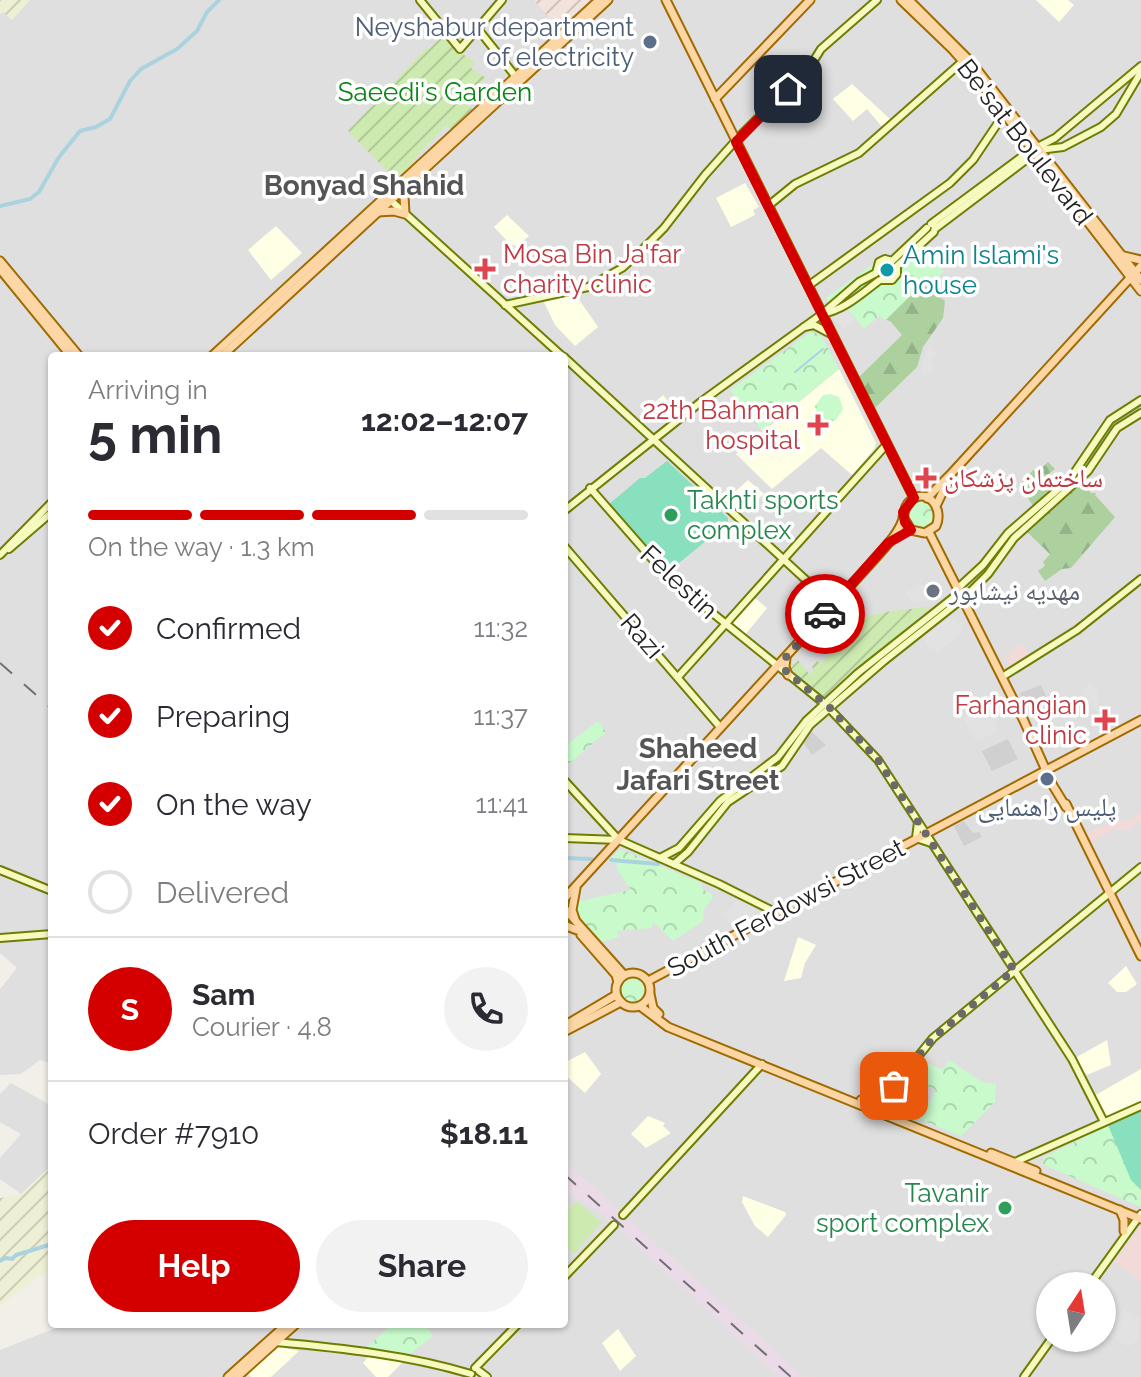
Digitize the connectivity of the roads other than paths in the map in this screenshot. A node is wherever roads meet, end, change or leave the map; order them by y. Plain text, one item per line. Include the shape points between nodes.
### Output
1 (420, 0) edge
2 (502, 0) edge
3 (599, 0) edge
4 (608, 0) edge
5 (666, 0) edge
6 (810, 0) edge
7 (877, 0) edge
8 (901, 0) edge
9 (909, 0) edge
10 (917, 12) junction
11 (478, 29) junction
12 (963, 61) junction
13 (1141, 69) edge
14 (516, 77) junction
15 (1116, 90) junction
16 (1128, 97) junction
17 (715, 99) junction
18 (1004, 114) junction
19 (473, 121) junction
20 (1059, 135) junction
21 (1023, 139) junction
22 (736, 142) junction
23 (1062, 147) junction
24 (1035, 150) junction
25 (1021, 160) junction
26 (1045, 162) junction
27 (409, 184) junction
28 (397, 185) junction
29 (1066, 190) junction
30 (388, 198) junction
31 (379, 202) junction
32 (768, 206) junction
33 (378, 212) junction
34 (405, 214) junction
35 (1119, 252) junction
36 (0, 261) edge
37 (894, 263) junction
38 (0, 269) edge
39 (1137, 269) edge
40 (878, 276) junction
41 (867, 284) junction
42 (1123, 285) junction
43 (808, 286) junction
44 (1140, 286) edge
45 (858, 290) junction
46 (505, 305) junction
47 (822, 314) junction
48 (801, 328) junction
49 (832, 335) junction
50 (68, 352) edge
51 (76, 352) edge
52 (216, 352) edge
53 (226, 352) edge
54 (557, 352) edge
55 (568, 362) edge
56 (1141, 400) edge
57 (1141, 413) edge
58 (668, 428) junction
59 (1098, 437) junction
60 (654, 439) junction
61 (1107, 443) junction
62 (887, 444) junction
63 (663, 448) junction
64 (950, 475) junction
65 (590, 488) junction
66 (914, 498) junction
67 (927, 498) junction
68 (1049, 502) junction
69 (937, 504) junction
70 (48, 506) edge
71 (568, 507) edge
72 (48, 515) edge
73 (903, 517) junction
74 (911, 530) junction
75 (929, 532) junction
76 (888, 543) junction
77 (568, 551) edge
78 (0, 556) edge
79 (784, 560) junction
80 (1141, 579) edge
81 (844, 593) junction
82 (822, 594) junction
83 (959, 594) junction
84 (833, 605) junction
85 (821, 619) junction
86 (724, 624) junction
87 (786, 657) junction
88 (777, 667) junction
89 (788, 675) junction
90 (678, 677) junction
91 (1002, 677) junction
92 (827, 706) junction
93 (1141, 718) edge
94 (720, 727) junction
95 (794, 744) junction
96 (1047, 768) junction
97 (568, 784) edge
98 (918, 819) junction
99 (926, 834) junction
100 (568, 838) edge
101 (916, 838) junction
102 (619, 840) junction
103 (935, 845) junction
104 (660, 858) junction
105 (674, 864) junction
106 (1141, 867) edge
107 (0, 870) edge
108 (576, 885) junction
109 (48, 889) edge
110 (568, 893) edge
111 (1110, 893) junction
112 (777, 913) junction
113 (568, 914) edge
114 (568, 919) edge
115 (568, 925) edge
116 (576, 926) junction
117 (48, 934) edge
118 (0, 938) edge
119 (1141, 956) edge
120 (1014, 970) junction
121 (624, 975) junction
122 (648, 981) junction
123 (618, 982) junction
124 (650, 994) junction
125 (618, 999) junction
126 (640, 1006) junction
127 (568, 1024) edge
128 (568, 1030) edge
129 (762, 1064) junction
130 (890, 1092) junction
131 (861, 1100) junction
132 (1141, 1106) edge
133 (880, 1110) junction
134 (903, 1117) junction
135 (1104, 1122) junction
136 (1034, 1156) junction
137 (1015, 1162) junction
138 (1028, 1170) junction
139 (1120, 1210) junction
140 (623, 1215) dead end
141 (1139, 1216) edge
142 (614, 1225) dead end
143 (1124, 1231) junction
144 (1102, 1268) junction
145 (1099, 1272) edge
146 (568, 1273) edge
147 (284, 1328) edge
148 (291, 1328) edge
149 (514, 1328) edge
150 (272, 1342) junction
151 (1042, 1352) edge
152 (478, 1372) edge
153 (228, 1377) edge
154 (237, 1377) edge
155 (1024, 1377) edge

1 - 11 street via 460,49
2 - 11 street
3 - 14 main road
4 - 19 main road
5 - 17 main road
6 - 17 main road
7 - 22 street via 823,48
8 - 10 main road, Be'sat Boulevard
9 - 10 main road, Be'sat Boulevard
10 - 12 main road, Be'sat Boulevard
10 - 24 main road, Be'sat Boulevard via 971,62
11 - 14 street
12 - 18 main road, Be'sat Boulevard
12 - 32 street via 863,150 795,184
13 - 15 street
13 - 16 street
14 - 19 main road
15 - 16 street via 1126,90
15 - 20 street
16 - 23 street via 1101,127
17 - 22 main road
18 - 21 main road, Be'sat Boulevard
18 - 43 street via 950,183
19 - 27 main road
19 - 28 main road
20 - 23 street
20 - 24 street
21 - 24 main road, Be'sat Boulevard
21 - 25 street
22 - 32 main road
22 - 46 street via 664,228 622,268 588,287
23 - 24 street
23 - 26 street
24 - 25 street
24 - 26 main road, Be'sat Boulevard
25 - 26 street
25 - 37 street
26 - 29 main road, Be'sat Boulevard
27 - 30 main road
27 - 34 main road
28 - 30 main road
28 - 31 main road
29 - 35 main road, Be'sat Boulevard
29 - 39 main road, Be'sat Boulevard
30 - 31 main road
30 - 33 main road
30 - 34 street
31 - 52 main road
32 - 43 main road
33 - 34 main road
33 - 53 main road
34 - 46 street
35 - 39 main road, Be'sat Boulevard
35 - 39 main road
36 - 51 main road
37 - 40 street via 879,262
37 - 40 street via 897,274 892,280
38 - 50 main road
39 - 42 main road
39 - 44 main road, Be'sat Boulevard
40 - 41 street
41 - 45 street via 859,282
41 - 45 street via 865,294
42 - 44 main road
42 - 64 main road
43 - 47 main road
45 - 47 street
46 - 54 street
47 - 48 street
47 - 49 main road
48 - 49 street via 814,325
48 - 58 street
49 - 62 main road
55 - 60 street
56 - 59 street via 1110,420
57 - 61 street via 1117,428
58 - 60 street
58 - 63 street
59 - 61 street
59 - 68 street
60 - 63 street
60 - 65 street
61 - 68 street via 1088,471
62 - 66 main road
62 - 79 street
63 - 79 street
64 - 67 main road
64 - 69 main road
65 - 71 street
65 - 86 street, Felestin via 668,577
66 - 67 main road
66 - 73 main road
67 - 69 main road
68 - 83 street
69 - 75 main road via 939,521
70 - 78 street
72 - 78 street
73 - 74 main road
73 - 76 main road
74 - 75 main road
74 - 76 main road
75 - 83 main road
76 - 81 main road
77 - 90 street, Razi
79 - 82 street
79 - 86 street
80 - 91 street via 1092,619
81 - 82 street
81 - 84 main road
82 - 84 street
82 - 85 street
83 - 91 main road
83 - 92 street
84 - 85 main road
85 - 87 main road
86 - 88 street, Felestin
86 - 90 street
87 - 88 main road
87 - 89 main road
88 - 89 street, Felestin
88 - 94 main road
89 - 92 street, Felestin
90 - 94 street, Razi
91 - 96 main road
92 - 95 street
92 - 98 street, Felestin via 872,752
93 - 96 main road, South Ferdowsi Street
94 - 102 main road
95 - 104 street via 720,801 679,848
95 - 105 street via 778,769 728,802
96 - 99 main road, South Ferdowsi Street
96 - 111 main road
97 - 102 street
98 - 99 street, Felestin
98 - 101 street
99 - 101 main road, South Ferdowsi Street
99 - 103 street, Felestin
100 - 102 street
101 - 103 street
101 - 112 main road, South Ferdowsi Street
102 - 104 street
102 - 108 main road
103 - 120 street, Felestin
104 - 105 street
105 - 112 street
106 - 111 street
107 - 109 street
108 - 110 main road
108 - 116 main road
111 - 119 main road
111 - 120 street
112 - 122 main road, South Ferdowsi Street
113 - 116 main road
114 - 116 main road
115 - 116 main road
116 - 121 main road
116 - 123 main road
117 - 118 street
120 - 130 street via 933,1038
120 - 135 street, Felestin via 1072,1059
121 - 122 main road via 637,974
121 - 123 main road
122 - 124 main road
123 - 125 main road
124 - 126 main road
124 - 131 main road via 653,1008 670,1022
125 - 126 main road via 629,1007
125 - 127 main road
125 - 128 main road
126 - 129 main road via 668,1027
129 - 133 main road
129 - 140 street
130 - 131 main road
130 - 133 street
130 - 134 main road
131 - 133 main road
132 - 135 street
133 - 134 main road
133 - 138 main road
134 - 137 main road
135 - 136 street
136 - 137 street
136 - 138 street
137 - 138 main road
138 - 139 main road
138 - 141 main road
139 - 141 main road
139 - 143 main road
141 - 143 street
141 - 144 street
142 - 146 street
143 - 144 street
144 - 145 street
147 - 150 main road
148 - 150 main road
149 - 152 street
150 - 152 street
150 - 153 main road
150 - 154 main road
151 - 155 street

